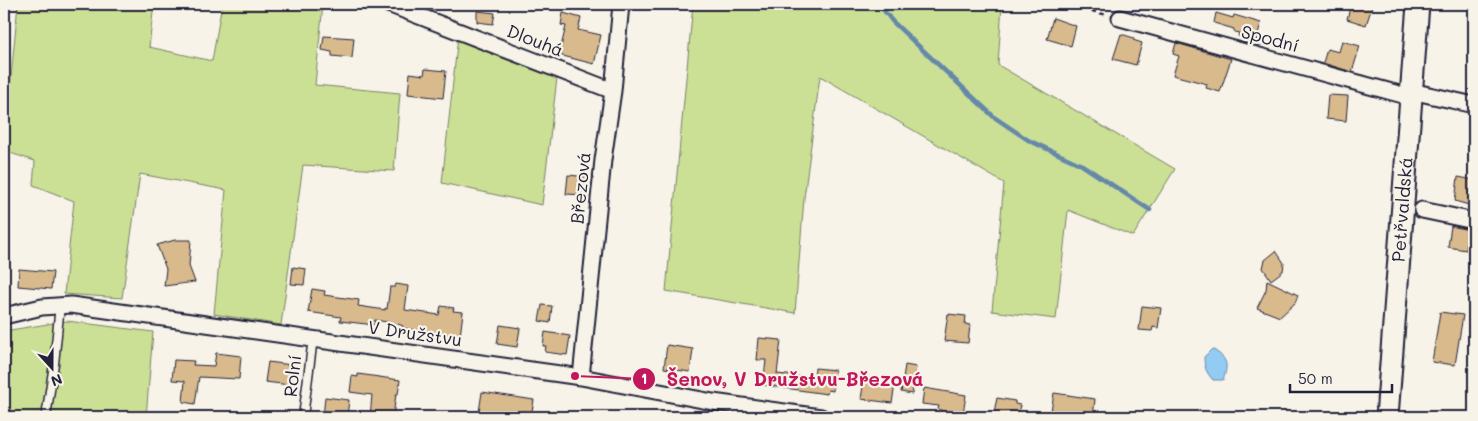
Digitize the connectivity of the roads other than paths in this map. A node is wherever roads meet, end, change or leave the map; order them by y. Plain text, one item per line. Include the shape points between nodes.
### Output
1 (388, 4) edge
2 (621, 4) edge
3 (1418, 4) edge
4 (1120, 18) road end
5 (613, 91) junction
6 (1410, 94) junction
7 (1474, 105) edge
8 (1422, 210) dead end
9 (1474, 221) edge
10 (60, 306) junction
11 (4, 316) edge
12 (313, 338) junction
13 (581, 377) junction
14 (46, 417) edge
15 (303, 417) edge
16 (820, 417) edge
17 (1387, 417) edge

1 - 5 street, Dlouhá
2 - 5 street, Březová
3 - 6 main road, Petřvaldská
4 - 6 street, Spodní
5 - 13 street, Březová
6 - 7 street, Spodní
6 - 17 main road, Petřvaldská
8 - 9 street
10 - 11 street, V Družstvu
10 - 12 street, V Družstvu
10 - 14 lane
12 - 13 street, V Družstvu
12 - 15 lane, Rolní
13 - 16 street, V Družstvu via 714,402

